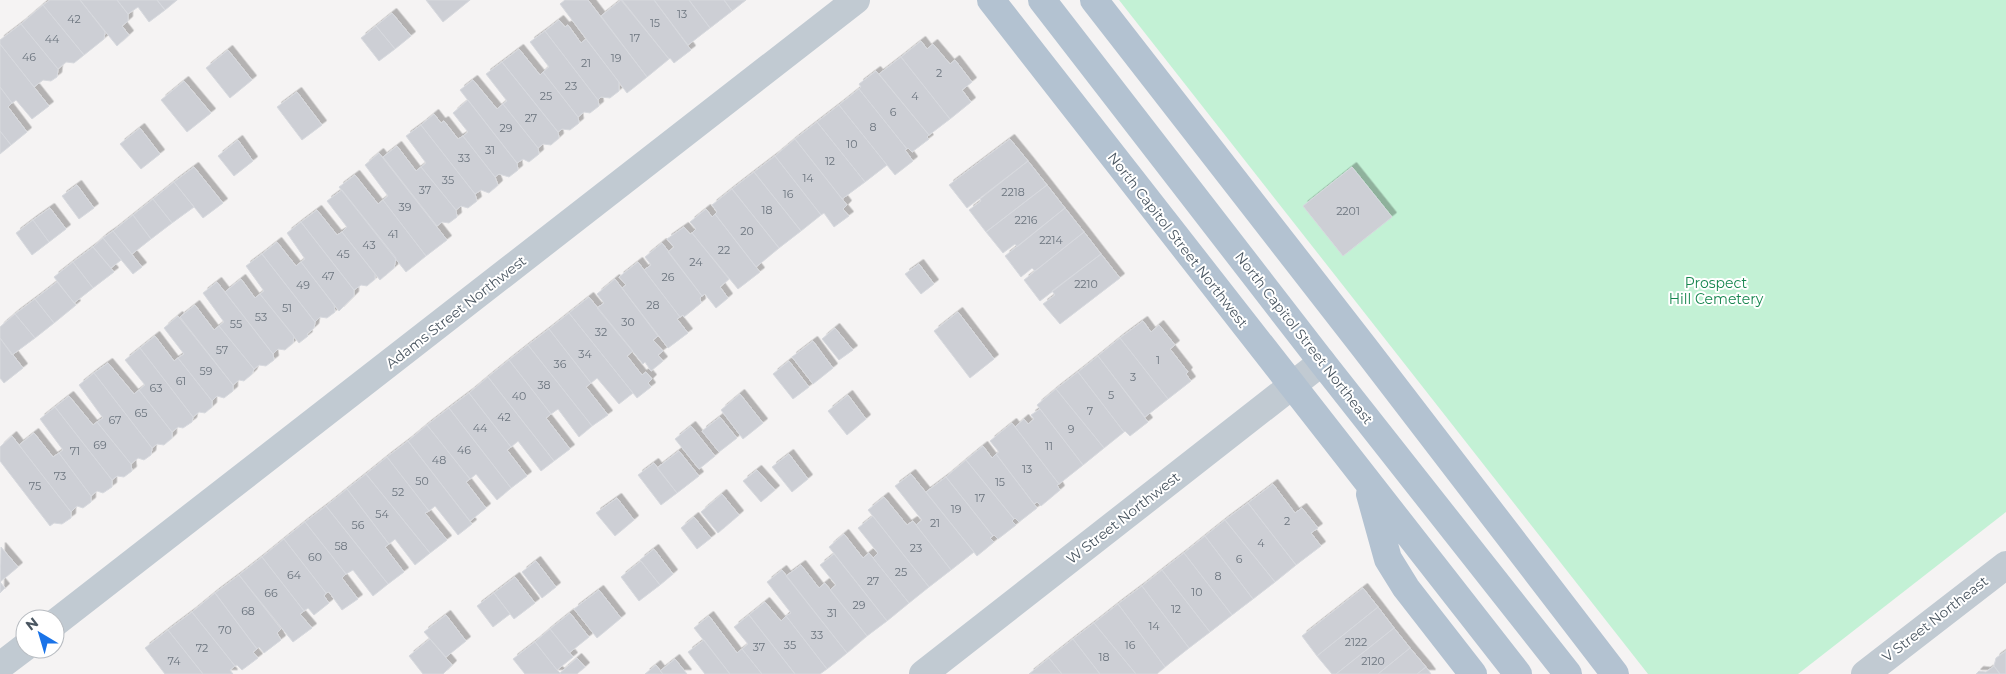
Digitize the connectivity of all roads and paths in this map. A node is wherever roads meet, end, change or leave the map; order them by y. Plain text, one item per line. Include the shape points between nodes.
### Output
1 (856, 0) edge
2 (991, 0) edge
3 (1042, 0) edge
4 (1094, 0) edge
5 (1322, 362) junction
6 (1292, 385) junction
7 (1366, 480) junction
8 (2006, 565) edge
9 (65, 615) edge
10 (15, 655) edge
11 (0, 666) edge
12 (923, 674) edge
13 (1472, 674) edge
14 (1518, 674) edge
15 (1568, 674) edge
16 (1615, 674) edge
17 (1865, 674) edge

1 - 9 street, Adams Street Northwest
2 - 6 main road, North Capitol Street Northwest
3 - 5 main road, North Capitol Street Northeast
4 - 16 main road
5 - 6 street, W Street Northwest
5 - 15 main road, North Capitol Street Northeast
6 - 7 main road, North Capitol Street Northwest
6 - 12 street, W Street Northwest
7 - 13 main road, North Capitol Street Northwest via 1388,559 1406,588
7 - 14 main road, North Capitol Street Northwest
8 - 17 street, V Street Northeast
10 - 11 street

